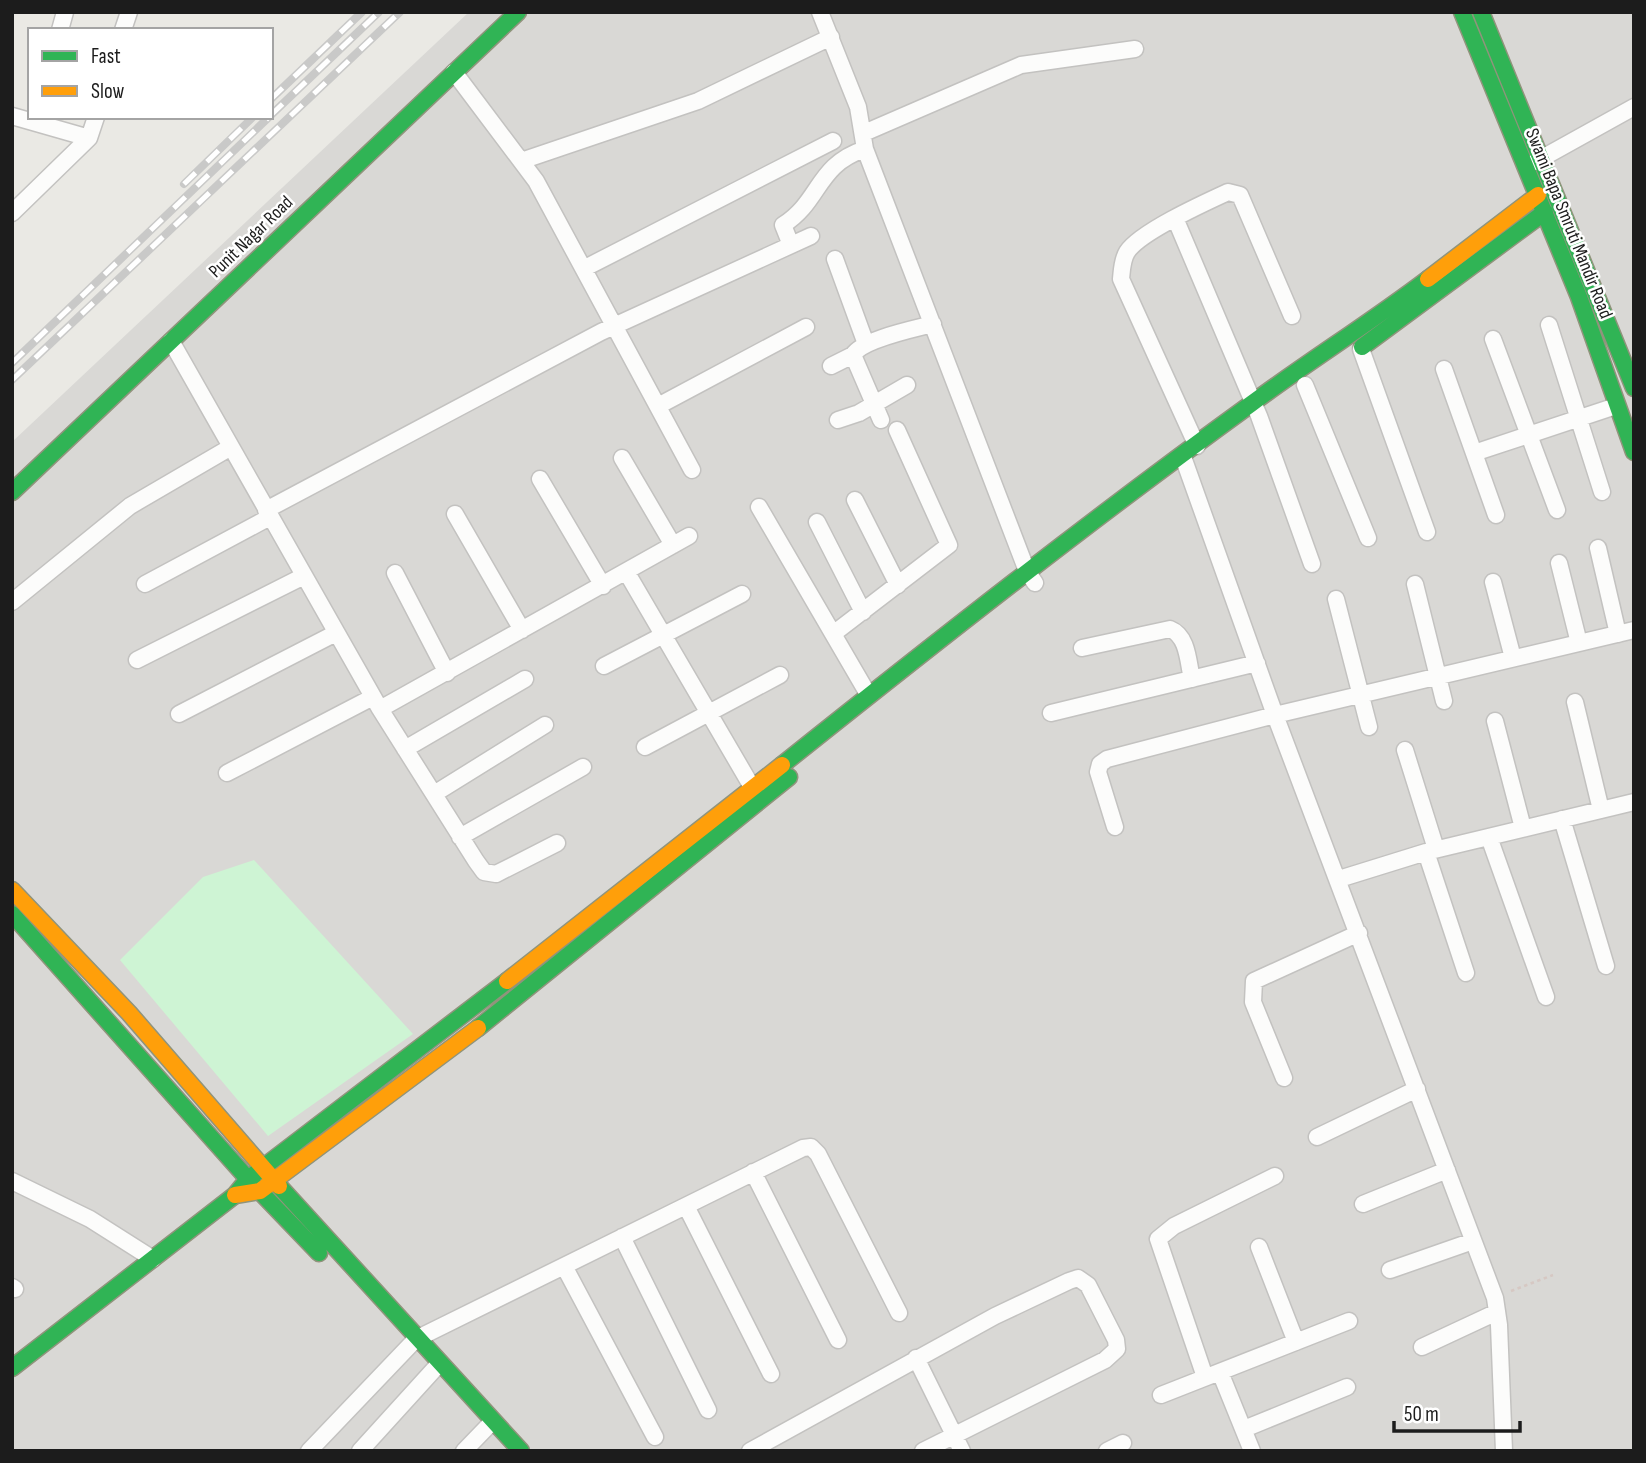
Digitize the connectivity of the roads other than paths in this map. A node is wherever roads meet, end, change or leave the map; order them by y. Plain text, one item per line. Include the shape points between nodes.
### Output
1 (518, 12) edge
2 (820, 12) edge
3 (1462, 12) edge
4 (1481, 12) edge
5 (831, 37) junction
6 (1135, 49) dead end
7 (454, 72) junction
8 (1634, 107) edge
9 (95, 119) edge
10 (23, 120) edge
11 (89, 138) junction
12 (864, 141) junction
13 (1542, 157) junction
14 (521, 161) junction
15 (834, 165) junction
16 (1526, 167) junction
17 (1538, 195) junction
18 (1545, 212) junction
19 (12, 213) edge
20 (1175, 218) junction
21 (811, 236) dead end
22 (791, 246) junction
23 (835, 259) dead end
24 (585, 268) junction
25 (1292, 316) dead end
26 (933, 324) junction
27 (1549, 325) dead end
28 (617, 327) junction
29 (806, 327) dead end
30 (1493, 339) dead end
31 (171, 341) junction
32 (866, 344) junction
33 (853, 355) junction
34 (1350, 355) junction
35 (831, 366) dead end
36 (1444, 369) dead end
37 (907, 385) dead end
38 (1304, 385) junction
39 (1634, 388) edge
40 (875, 405) junction
41 (658, 406) junction
42 (1616, 406) junction
43 (1256, 409) junction
44 (1579, 419) junction
45 (838, 420) dead end
46 (881, 420) dead end
47 (897, 430) dead end
48 (1529, 435) junction
49 (1197, 446) junction
50 (1633, 446) edge
51 (231, 447) junction
52 (1474, 453) junction
53 (622, 458) dead end
54 (1185, 462) junction
55 (692, 470) dead end
56 (540, 479) dead end
57 (12, 492) edge
58 (1602, 492) dead end
59 (855, 500) dead end
60 (759, 507) dead end
61 (1557, 510) dead end
62 (268, 513) junction
63 (455, 514) dead end
64 (1496, 515) dead end
65 (817, 522) dead end
66 (1427, 532) dead end
67 (689, 536) dead end
68 (1368, 538) dead end
69 (673, 545) junction
70 (1598, 548) dead end
71 (1559, 563) dead end
72 (1311, 564) dead end
73 (395, 573) dead end
74 (627, 573) junction
75 (304, 576) junction
76 (1031, 577) junction
77 (1493, 582) dead end
78 (145, 584) dead end
79 (1415, 584) dead end
80 (898, 585) junction
81 (603, 586) junction
82 (742, 594) dead end
83 (1336, 599) dead end
84 (12, 603) edge
85 (863, 612) junction
86 (522, 630) junction
87 (1626, 632) edge
88 (337, 633) junction
89 (833, 634) junction
90 (663, 635) junction
91 (1579, 643) junction
92 (1082, 648) dead end
93 (1513, 658) junction
94 (137, 660) dead end
95 (1257, 663) junction
96 (604, 666) dead end
97 (447, 673) junction
98 (780, 675) dead end
99 (1439, 676) junction
100 (525, 679) dead end
101 (1192, 679) junction
102 (868, 694) junction
103 (1360, 694) junction
104 (1444, 701) dead end
105 (1575, 702) dead end
106 (377, 703) junction
107 (707, 712) junction
108 (179, 713) dead end
109 (1051, 713) dead end
110 (1275, 715) junction
111 (1495, 721) dead end
112 (545, 725) dead end
113 (1369, 727) dead end
114 (645, 747) dead end
115 (405, 749) junction
116 (1405, 750) dead end
117 (583, 767) dead end
118 (226, 773) dead end
119 (752, 787) junction
120 (433, 794) junction
121 (1634, 802) edge
122 (1601, 810) junction
123 (1562, 819) junction
124 (1115, 827) dead end
125 (1523, 828) junction
126 (1489, 836) junction
127 (460, 837) junction
128 (557, 843) dead end
129 (1431, 850) junction
130 (1339, 878) junction
131 (13, 893) edge
132 (12, 914) edge
133 (1359, 933) junction
134 (1606, 966) dead end
135 (1466, 973) dead end
136 (1546, 997) dead end
137 (1284, 1079) dead end
138 (1417, 1089) junction
139 (1317, 1137) dead end
140 (1447, 1170) junction
141 (753, 1172) junction
142 (268, 1175) junction
143 (1275, 1176) dead end
144 (12, 1181) edge
145 (254, 1185) junction
146 (1363, 1204) dead end
147 (686, 1206) junction
148 (622, 1237) junction
149 (316, 1239) junction
150 (1474, 1241) junction
151 (1259, 1247) dead end
152 (153, 1259) junction
153 (564, 1266) junction
154 (1390, 1270) dead end
155 (1496, 1305) junction
156 (899, 1313) dead end
157 (1349, 1321) dead end
158 (838, 1340) dead end
159 (1296, 1342) junction
160 (412, 1343) junction
161 (1422, 1347) dead end
162 (916, 1358) junction
163 (12, 1368) edge
164 (435, 1368) junction
165 (771, 1374) dead end
166 (1212, 1375) junction
167 (1347, 1387) dead end
168 (1161, 1395) dead end
169 (708, 1410) dead end
170 (488, 1426) junction
171 (1244, 1429) junction
172 (954, 1435) junction
173 (654, 1437) dead end
174 (1123, 1443) dead end
175 (309, 1451) edge
176 (360, 1451) edge
177 (464, 1451) edge
178 (506, 1451) edge
179 (521, 1451) edge
180 (750, 1451) edge
181 (923, 1451) edge
182 (962, 1451) edge
183 (1107, 1451) edge
184 (1252, 1451) edge
185 (1504, 1451) edge

1 - 7 street, Punit Nagar Road
2 - 5 street
3 - 16 street, Swami Bapa Smruti Mandir Road
4 - 13 street
5 - 12 street via 858,107
5 - 14 street via 698,101
6 - 12 street via 1021,65
7 - 14 street
7 - 31 street, Punit Nagar Road
8 - 13 street
9 - 11 street
10 - 11 street
11 - 19 street
12 - 15 street
12 - 26 street
13 - 16 street
13 - 39 street
14 - 24 street
15 - 22 street via 799,215 783,225
15 - 24 street via 826,145
16 - 17 street, Swami Bapa Smruti Mandir Road
17 - 18 street, Swami Bapa Smruti Mandir Road
17 - 43 street
18 - 34 street
18 - 42 street, Swami Bapa Smruti Mandir Road
20 - 25 street via 1228,192 1240,195
20 - 43 street
20 - 49 street via 1129,248 1121,279
21 - 22 street
22 - 28 street
23 - 32 street
24 - 28 street
26 - 32 street
26 - 76 street
27 - 44 street
28 - 41 street
28 - 62 street
29 - 41 street
30 - 48 street
31 - 51 street
31 - 57 street, Punit Nagar Road
32 - 33 street
33 - 35 street
33 - 40 street
34 - 38 street
34 - 66 street
36 - 52 street
37 - 40 street
38 - 43 street
38 - 68 street
40 - 45 street
40 - 46 street
41 - 55 street
42 - 44 street
42 - 50 street, Swami Bapa Smruti Mandir Road
43 - 49 street
43 - 54 street
43 - 72 street
44 - 48 street
44 - 58 street
47 - 80 street via 949,545
48 - 52 street
48 - 61 street
49 - 54 street
51 - 62 street
51 - 84 street via 130,506
52 - 64 street
53 - 69 street
54 - 76 street
54 - 95 street
56 - 81 street
59 - 80 street
60 - 89 street
62 - 75 street
62 - 78 street
63 - 86 street
65 - 85 street
67 - 69 street
69 - 74 street
70 - 87 street
71 - 91 street
73 - 97 street
74 - 81 street
74 - 90 street
75 - 88 street
75 - 94 street
76 - 102 street
76 - 142 street via 456,1046
77 - 93 street
79 - 99 street
80 - 85 street
81 - 86 street
82 - 90 street
83 - 103 street
85 - 89 street
86 - 97 street
87 - 91 street
88 - 106 street
88 - 108 street
89 - 102 street
90 - 96 street
90 - 107 street
91 - 93 street
92 - 101 street via 1170,629 1179,632 1183,641
93 - 99 street
95 - 101 street
95 - 110 street
97 - 106 street
98 - 107 street
99 - 103 street
99 - 104 street
100 - 115 street
101 - 109 street
102 - 119 street
103 - 110 street
103 - 113 street
105 - 122 street
106 - 115 street
106 - 118 street
107 - 114 street
107 - 119 street
110 - 124 street via 1107,759 1098,772
110 - 130 street
111 - 125 street
112 - 120 street
115 - 120 street
116 - 129 street
117 - 127 street
119 - 142 street
120 - 127 street
121 - 122 street
122 - 123 street
123 - 125 street
123 - 134 street
125 - 126 street
126 - 129 street
126 - 136 street
127 - 128 street via 484,872 496,874
129 - 130 street
129 - 135 street
130 - 133 street
131 - 142 street via 129,1013
132 - 145 street
133 - 137 street via 1254,981 1254,1002
133 - 138 street
138 - 139 street
138 - 140 street
140 - 146 street
140 - 150 street
141 - 147 street
141 - 156 street via 811,1147
141 - 158 street
142 - 145 street
142 - 149 street
143 - 166 street via 1174,1226 1158,1239
144 - 152 street via 90,1219
145 - 149 street
145 - 152 street
147 - 148 street
147 - 165 street
148 - 153 street
148 - 169 street
149 - 160 street
150 - 154 street
150 - 155 street
151 - 159 street
152 - 163 street
153 - 160 street
153 - 173 street
155 - 161 street
155 - 185 street
157 - 159 street
159 - 166 street
160 - 164 street
160 - 175 street
162 - 172 street
162 - 172 street via 1079,1278 1088,1285 1105,1318 1117,1349 1105,1360
162 - 180 street
164 - 170 street
164 - 176 street
166 - 168 street
166 - 171 street
167 - 171 street
170 - 177 street
170 - 178 street
170 - 179 street
171 - 184 street
172 - 181 street
172 - 182 street
174 - 183 street

